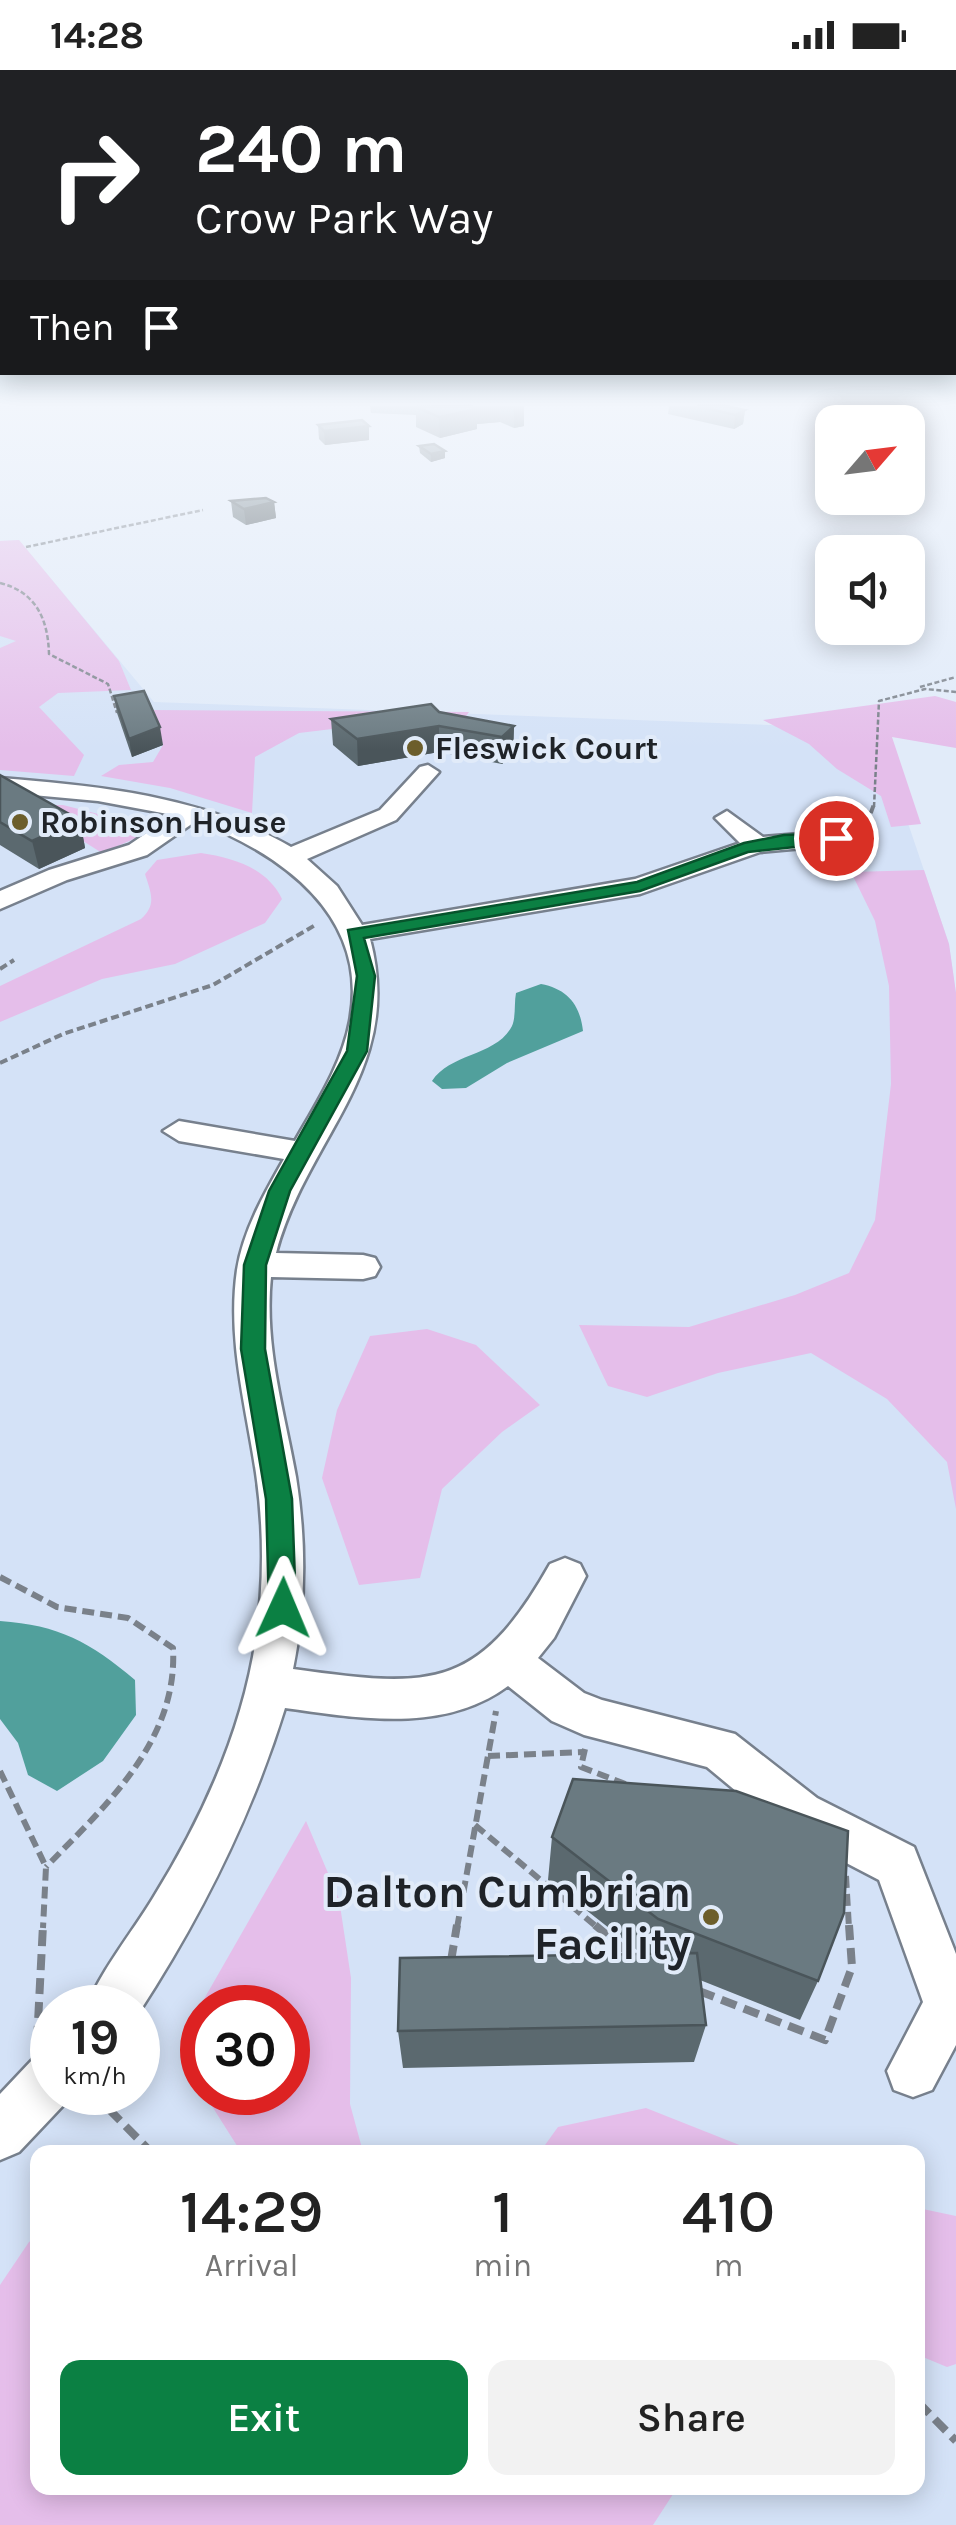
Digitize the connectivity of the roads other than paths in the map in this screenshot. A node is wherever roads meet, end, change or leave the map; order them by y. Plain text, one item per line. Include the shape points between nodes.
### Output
1 (428, 772) dead end
2 (0, 785) edge
3 (192, 813) junction
4 (727, 818) dead end
5 (836, 838) road end
6 (757, 845) junction
7 (287, 858) junction
8 (0, 900) edge
9 (348, 923) junction
10 (178, 1131) dead end
11 (301, 1152) junction
12 (255, 1265) junction
13 (363, 1267) dead end
14 (565, 1576) dead end
15 (520, 1670) junction
16 (270, 1686) junction
17 (125, 1985) edge
18 (913, 2071) dead end
19 (30, 2090) edge
20 (0, 2132) edge

1 - 7 street via 388,815
2 - 3 street via 100,793
3 - 7 street
3 - 8 street via 138,850
4 - 6 street
5 - 6 street
6 - 9 street via 640,886
7 - 9 street via 320,885
9 - 11 street via 366,976 357,1051
10 - 11 street
11 - 12 street via 272,1209
12 - 13 street
12 - 16 street via 253,1349 283,1534 281,1630
14 - 15 street
15 - 16 street via 417,1700
15 - 18 street via 568,1706 588,1734 719,1749 800,1814 897,1864 950,2005
16 - 17 street via 231,1804 199,1870
19 - 20 street

